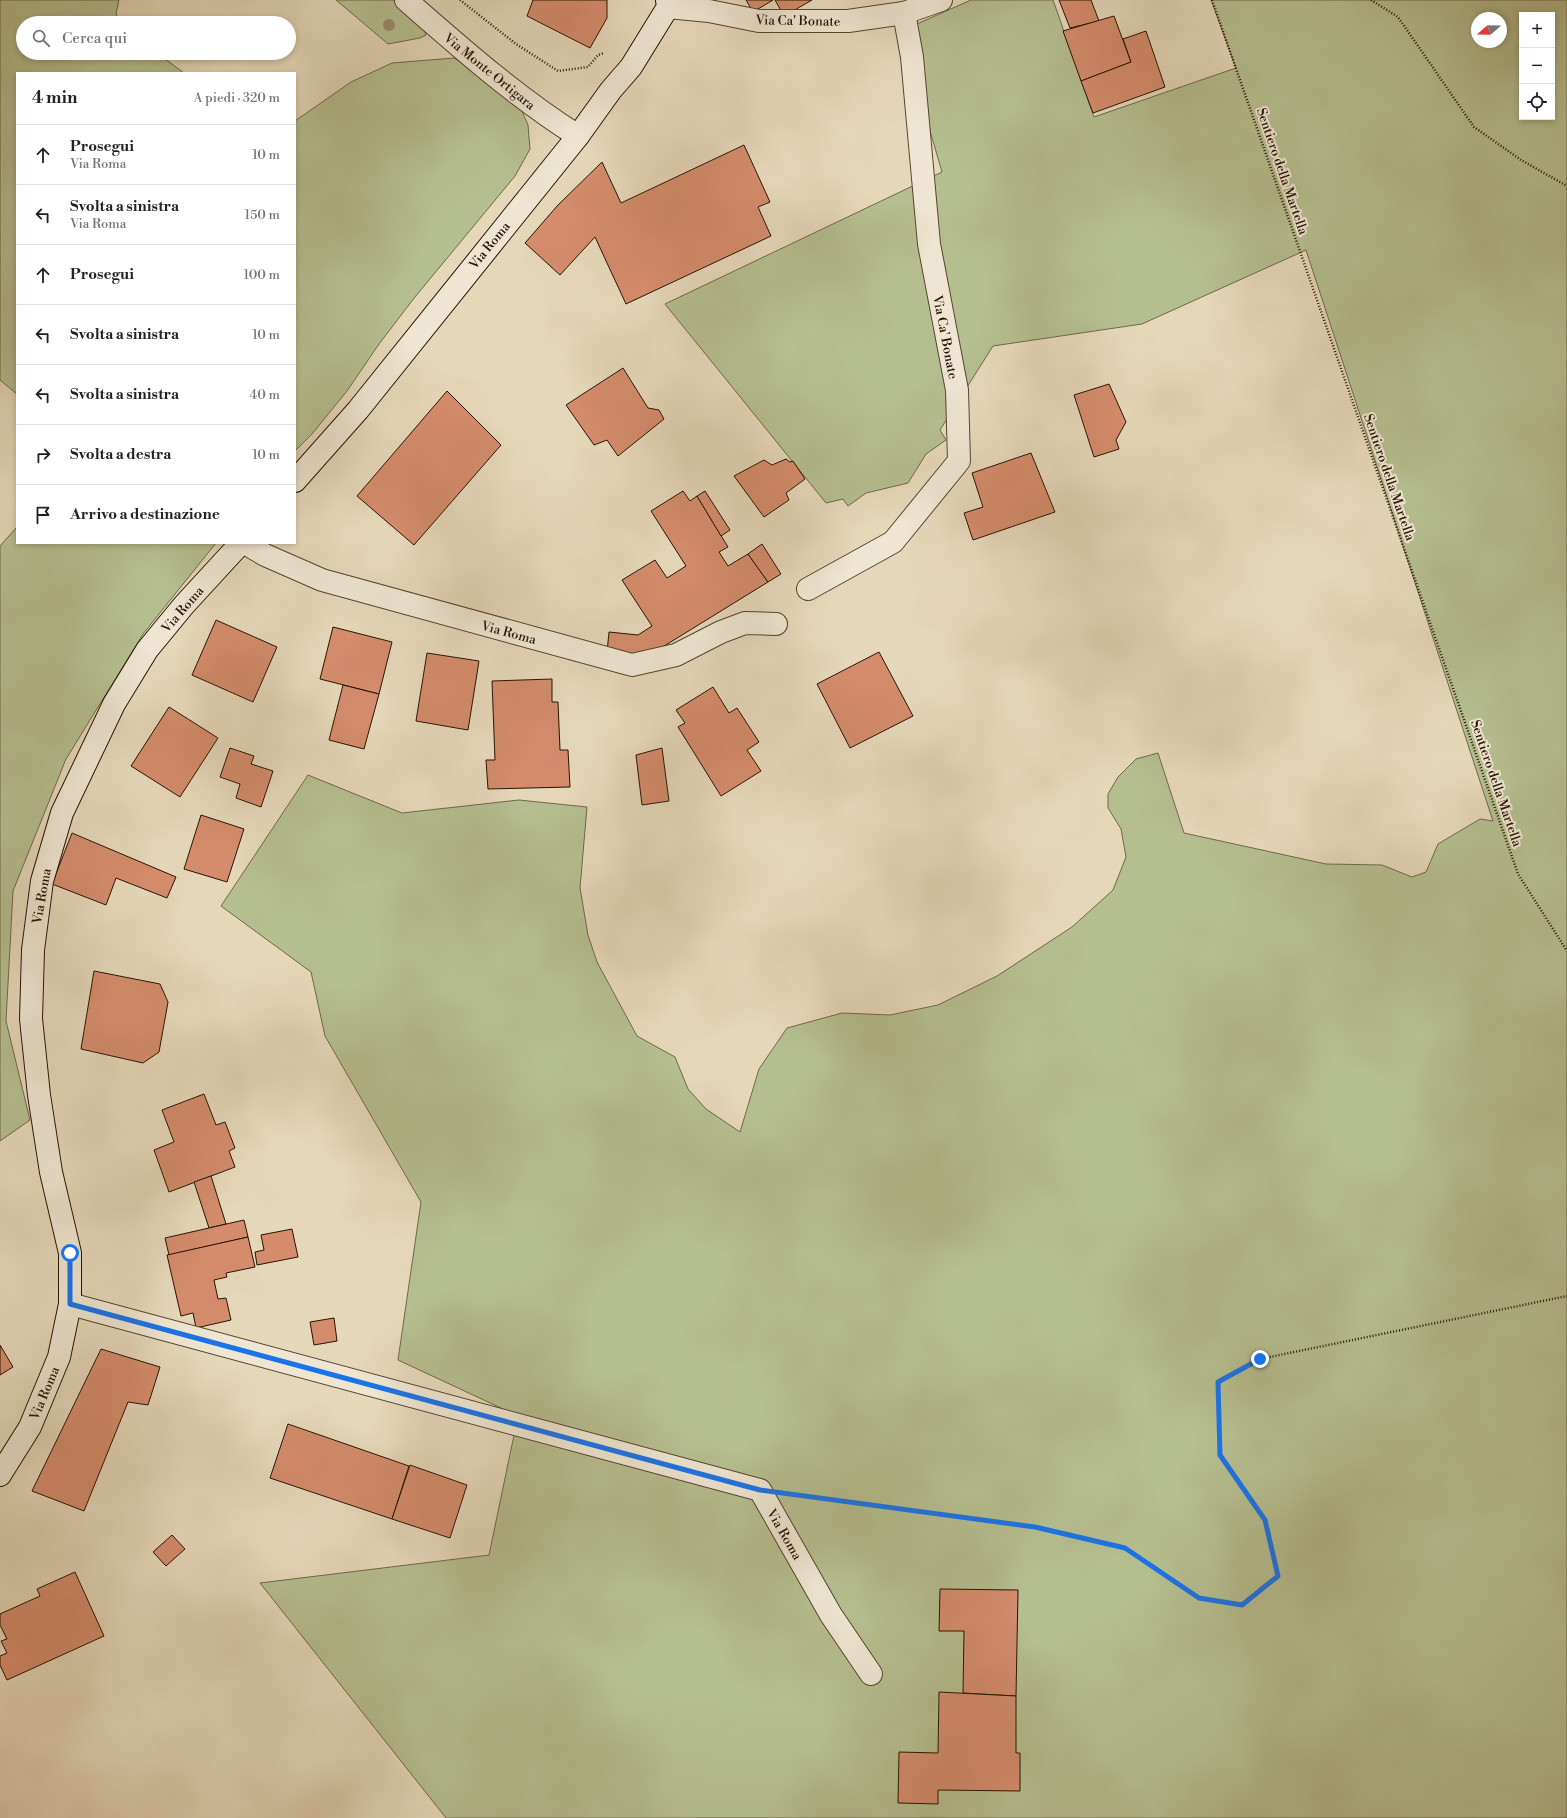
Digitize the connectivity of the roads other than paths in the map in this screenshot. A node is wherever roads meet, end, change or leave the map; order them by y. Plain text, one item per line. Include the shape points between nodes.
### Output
1 (406, 0) edge
2 (941, 0) edge
3 (668, 4) edge
4 (904, 13) junction
5 (578, 136) junction
6 (296, 480) edge
7 (239, 544) edge
8 (247, 544) edge
9 (808, 589) dead end
10 (776, 624) dead end
11 (70, 1304) junction
12 (0, 1475) edge
13 (871, 1674) dead end

1 - 5 street, Via Monte Ortigara via 465,52 538,110
2 - 4 street, Via Ca' Bonate
3 - 4 street, Via Ca' Bonate via 759,21 848,21
3 - 5 street, Via Roma via 631,67
4 - 9 street, Via Ca' Bonate via 912,57 929,244 956,390 959,461 893,542
5 - 6 street, Via Roma via 358,410
7 - 11 street, Via Roma via 147,650 114,704 62,813 42,881 33,950 31,1019 51,1172 70,1253
8 - 10 street, Via Roma via 265,555 322,580 632,665 676,655 721,632 745,624
11 - 12 street, Via Roma via 59,1357 30,1427
11 - 13 street, Via Roma via 760,1490 831,1615

